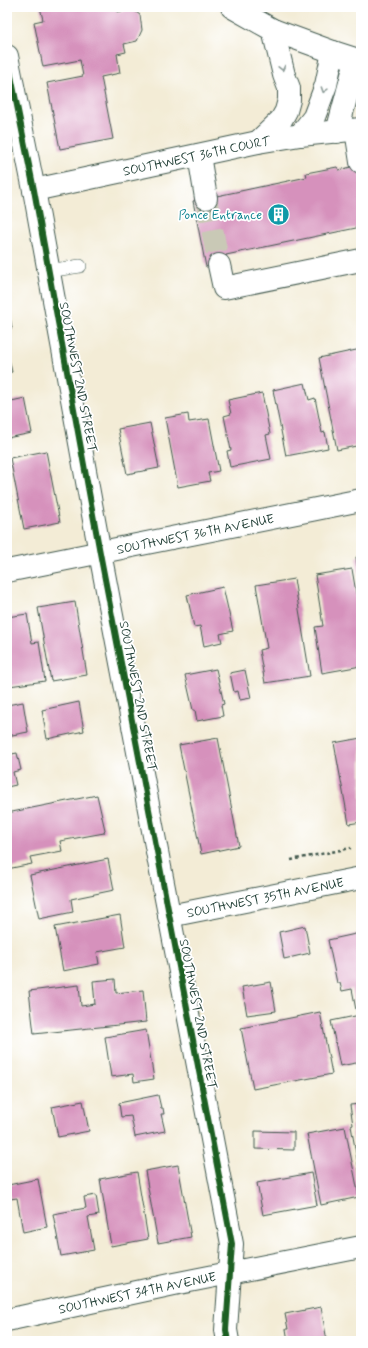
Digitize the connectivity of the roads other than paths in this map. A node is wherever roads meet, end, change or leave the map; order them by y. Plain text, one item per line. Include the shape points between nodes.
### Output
1 (232, 7) edge
2 (274, 30) junction
3 (333, 52) junction
4 (7, 56) edge
5 (358, 60) edge
6 (351, 131) edge
7 (300, 135) junction
8 (258, 142) junction
9 (198, 155) junction
10 (361, 162) edge
11 (34, 190) junction
12 (206, 198) tunnel mouth
13 (361, 260) edge
14 (219, 265) tunnel mouth
15 (80, 266) dead end
16 (48, 271) junction
17 (361, 500) edge
18 (100, 553) junction
19 (7, 572) edge
20 (361, 878) edge
21 (169, 916) junction
22 (361, 1247) edge
23 (230, 1274) junction
24 (7, 1320) edge
25 (228, 1341) edge

1 - 2 street
2 - 3 street
2 -> 8 street via 289,100 281,120
3 - 5 street
3 -> 7 street via 326,85 314,118
4 - 11 street, SOUTHWEST 2ND STREET
5 - 6 street
6 - 7 street, SOUTHWEST 36TH COURT
6 - 10 street
7 - 8 street, SOUTHWEST 36TH COURT
8 - 9 street, SOUTHWEST 36TH COURT
9 - 11 street, SOUTHWEST 36TH COURT
9 - 12 street
11 - 16 street, SOUTHWEST 2ND STREET
13 - 14 street via 224,288
15 - 16 lane
16 - 18 street, SOUTHWEST 2ND STREET
17 - 18 street, SOUTHWEST 36TH AVENUE
18 - 19 street, SOUTHWEST 36TH AVENUE
18 - 21 street, SOUTHWEST 2ND STREET
20 - 21 street, SOUTHWEST 35TH AVENUE
21 - 23 street, SOUTHWEST 2ND STREET via 232,1244
22 - 23 street, SOUTHWEST 34TH AVENUE
23 - 24 street, SOUTHWEST 34TH AVENUE
23 - 25 street, SOUTHWEST 2ND STREET via 226,1330

